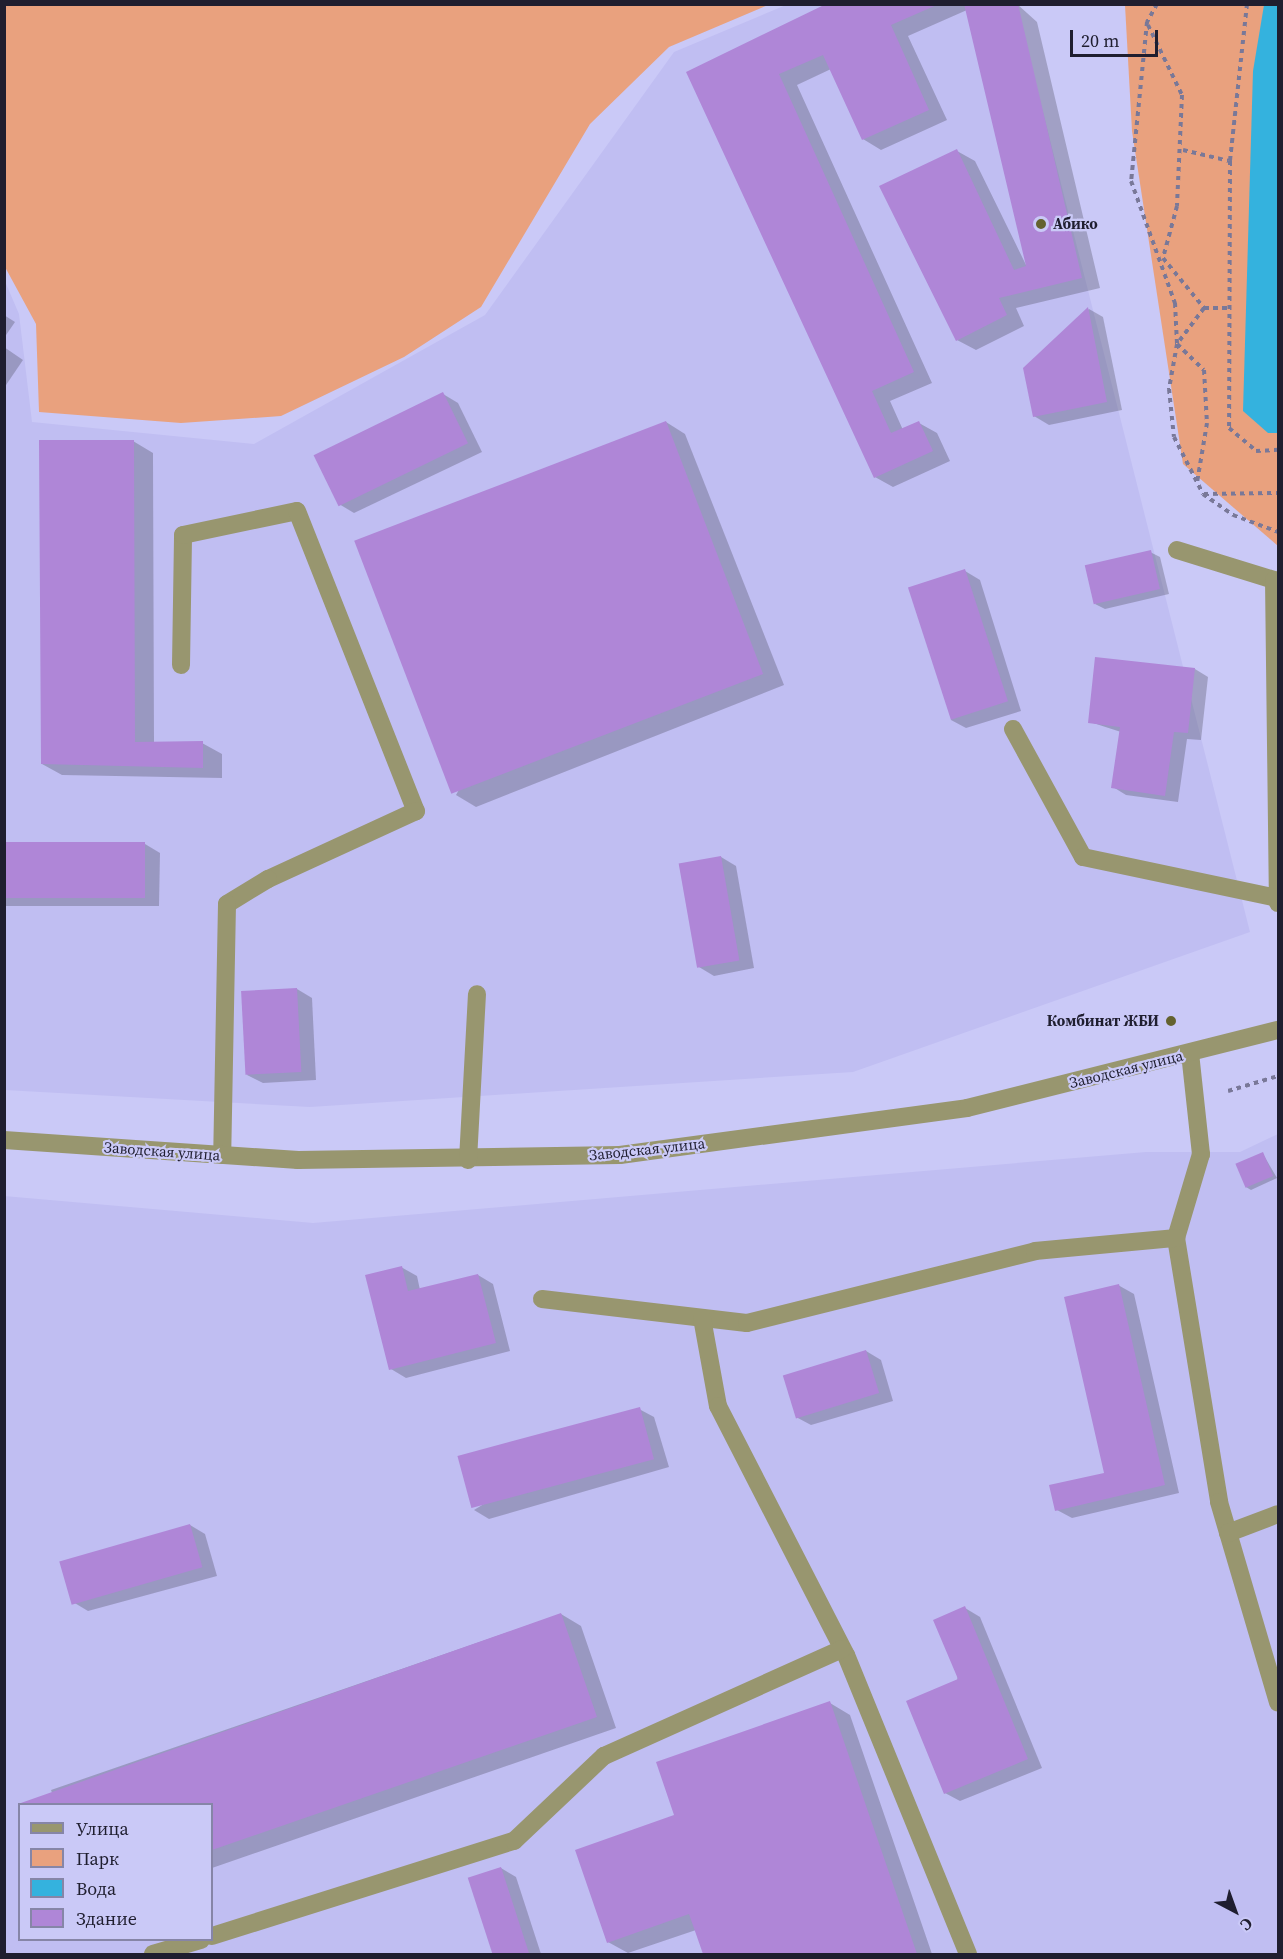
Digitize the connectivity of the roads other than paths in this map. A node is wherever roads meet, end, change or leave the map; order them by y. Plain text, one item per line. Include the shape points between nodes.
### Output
1 (1177, 550) dead end
2 (180, 665) dead end
3 (1013, 729) dead end
4 (1278, 900) edge
5 (477, 994) dead end
6 (1278, 1030) edge
7 (1190, 1053) junction
8 (4, 1140) edge
9 (222, 1155) junction
10 (468, 1160) junction
11 (1176, 1238) junction
12 (542, 1299) dead end
13 (702, 1318) junction
14 (1278, 1514) edge
15 (1228, 1533) junction
16 (842, 1649) junction
17 (1278, 1703) edge
18 (213, 1936) edge
19 (198, 1941) edge
20 (153, 1954) edge
21 (968, 1954) edge

1 - 4 street via 1274,580
2 - 9 street via 183,535 297,511 416,811 227,904
3 - 4 street via 1083,857
5 - 10 street
6 - 7 street, Заводская улица
7 - 10 street, Заводская улица via 967,1108 620,1155
7 - 11 street via 1201,1154
8 - 9 street, Заводская улица
9 - 10 street, Заводская улица
11 - 13 street via 1035,1251 747,1323
11 - 15 street
12 - 13 street
13 - 16 street via 718,1406
14 - 15 street
15 - 17 street
16 - 18 street via 604,1756 514,1841
16 - 21 street
19 - 20 street

